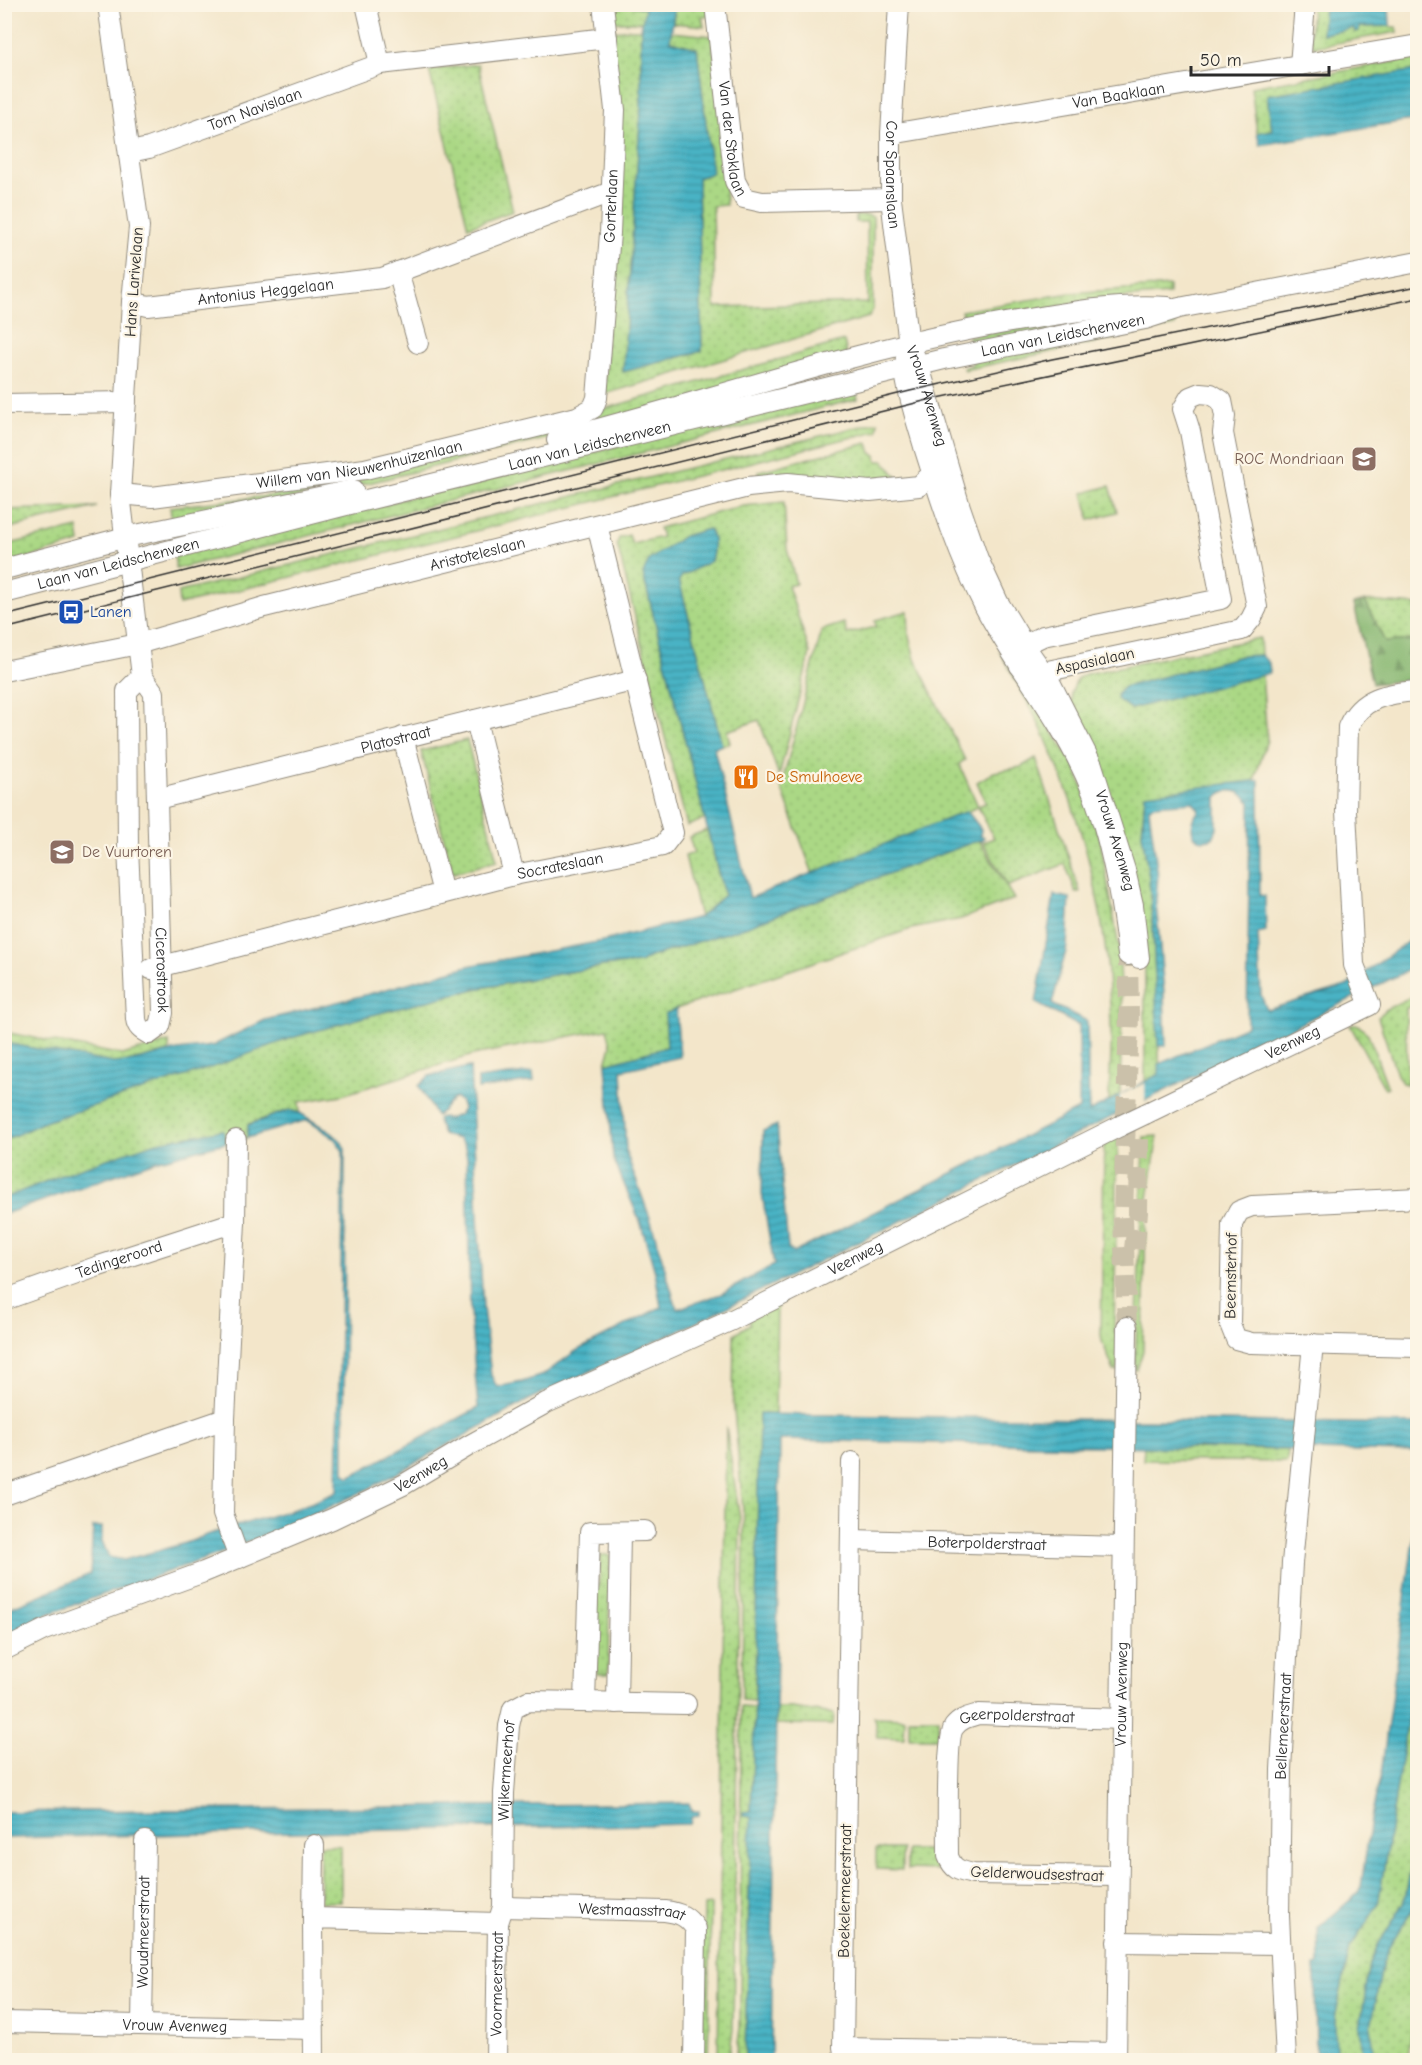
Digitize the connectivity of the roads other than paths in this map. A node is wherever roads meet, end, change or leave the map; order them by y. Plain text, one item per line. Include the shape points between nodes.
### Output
1 (108, 4) edge
2 (366, 4) edge
3 (603, 4) edge
4 (715, 4) edge
5 (899, 4) edge
6 (1305, 4) edge
7 (607, 38) junction
8 (1418, 45) edge
9 (380, 64) junction
10 (1300, 65) junction
11 (891, 134) junction
12 (130, 153) junction
13 (611, 192) junction
14 (891, 199) junction
15 (1418, 262) edge
16 (398, 272) junction
17 (132, 302) junction
18 (1179, 308) junction
19 (418, 343) dead end
20 (909, 344) junction
21 (912, 368) junction
22 (126, 402) junction
23 (4, 404) edge
24 (593, 408) joint
25 (940, 471) junction
26 (120, 494) junction
27 (597, 525) junction
28 (126, 537) junction
29 (129, 562) junction
30 (4, 569) edge
31 (1254, 592) junction
32 (4, 593) edge
33 (1221, 600) junction
34 (138, 644) junction
35 (1024, 645) junction
36 (1020, 666) junction
37 (4, 671) edge
38 (1042, 672) junction
39 (142, 676) junction
40 (636, 680) junction
41 (1418, 690) edge
42 (476, 720) junction
43 (404, 737) junction
44 (157, 799) junction
45 (514, 875) junction
46 (443, 893) junction
47 (161, 966) junction
48 (133, 973) junction
49 (236, 1140) dead end
50 (1418, 1198) edge
51 (235, 1222) junction
52 (4, 1299) edge
53 (1127, 1327) tunnel mouth
54 (1313, 1344) junction
55 (1418, 1347) edge
56 (225, 1419) junction
57 (852, 1462) dead end
58 (4, 1495) edge
59 (645, 1531) dead end
60 (620, 1533) junction
61 (851, 1540) junction
62 (1123, 1547) junction
63 (239, 1558) junction
64 (4, 1650) edge
65 (585, 1702) junction
66 (616, 1703) junction
67 (686, 1704) dead end
68 (1121, 1719) junction
69 (949, 1800) joint
70 (145, 1841) dead end
71 (314, 1845) dead end
72 (1118, 1876) junction
73 (501, 1915) junction
74 (313, 1918) junction
75 (1118, 1942) junction
76 (1280, 1944) junction
77 (4, 2022) edge
78 (142, 2024) junction
79 (313, 2029) junction
80 (1116, 2057) edge
81 (314, 2061) edge
82 (496, 2061) edge
83 (694, 2061) edge
84 (1286, 2061) edge

1 - 12 street, Hans Larivelaan
2 - 9 street
3 - 7 street, Gorterlaan
4 - 14 street, Van der Stoklaan via 735,181 744,198 762,202
5 - 11 street, Cor Spaanslaan
6 - 10 street
7 - 9 street, Tom Navislaan
7 - 13 street, Gorterlaan via 615,110
8 - 10 street, Van Baaklaan
9 - 12 street, Tom Navislaan
10 - 11 street, Van Baaklaan
11 - 14 street, Cor Spaanslaan
12 - 17 street, Hans Larivelaan via 139,227
13 - 16 street, Antonius Heggelaan
13 - 24 street, Gorterlaan via 606,297
14 - 20 street, Cor Spaanslaan
15 - 18 street, Laan van Leidschenveen
16 - 17 street, Antonius Heggelaan via 382,278 235,297 148,306
16 - 19 street
17 - 22 street, Hans Larivelaan
18 - 20 street, Laan van Leidschenveen via 1142,306 1051,315
18 - 21 street, Laan van Leidschenveen via 1145,319
20 - 21 street, Vrouw Avenweg
20 - 28 street, Laan van Leidschenveen via 623,423 341,494
21 - 25 street, Vrouw Avenweg
21 - 29 street, Laan van Leidschenveen
22 - 23 street
22 - 26 street, Hans Larivelaan
24 - 26 street, Willem van Nieuwenhuizenlaan via 577,417 365,469 152,497
25 - 27 street, Aristoteleslaan via 919,486 870,491 788,483 748,487
25 - 35 street, Vrouw Avenweg via 998,602
25 - 36 street, Vrouw Avenweg via 964,564
26 - 28 street, Hans Larivelaan
27 - 34 street, Aristoteleslaan via 264,607
27 - 40 street, Socrateslaan
28 - 29 street, Hans Larivelaan
28 - 30 street, Laan van Leidschenveen
29 - 32 street, Laan van Leidschenveen
29 - 34 street, Cicerostrook
31 - 33 street
31 - 33 street, Aspasialaan via 1223,434 1222,400 1200,393 1190,397 1183,409 1192,438
31 - 38 street, Aspasialaan via 1257,607 1242,630
33 - 35 street via 1043,636
34 - 37 street, Aristoteleslaan
34 - 39 street, Cicerostrook
35 - 36 street
35 - 38 street, Vrouw Avenweg
36 - 38 street, Aspasialaan
36 - 38 street, Vrouw Avenweg via 1083,768 1113,862 1134,957 1132,906 1107,809 1092,765
39 - 44 street, Cicerostrook via 154,693
39 - 48 street, Cicerostrook via 128,691
40 - 42 street, Platostraat
40 - 45 street, Socrateslaan via 673,833 663,846
41 - 63 street, Veenweg, bridge via 1393,692 1369,701 1348,727 1346,811 1354,965 1370,1005 732,1320 546,1404 373,1500
42 - 43 street, Platostraat
42 - 45 street
43 - 44 street, Platostraat
43 - 46 street
44 - 47 street, Cicerostrook
45 - 46 street, Socrateslaan
46 - 47 street, Socrateslaan
47 - 48 street, Socrateslaan
47 - 48 street, Cicerostrook via 162,1021 148,1034 135,1019
49 - 51 street
50 - 54 street, Beemsterhof via 1252,1206 1239,1211 1232,1224 1230,1324 1236,1339
51 - 52 street, Tedingeroord
51 - 56 street
53 - 62 street, Vrouw Avenweg
54 - 55 street, Beemsterhof
54 - 76 street, Bellemeerstraat via 1291,1573 1281,1759
56 - 58 street
56 - 63 street via 224,1514
57 - 61 street, Boekelermeerstraat
59 - 60 street
60 - 65 street via 590,1532
60 - 66 street
61 - 62 street, Boterpolderstraat
61 - 80 street, Boekelermeerstraat via 843,2048
62 - 68 street, Vrouw Avenweg
63 - 64 street, Veenweg via 44,1630
65 - 66 street, Wijkermeerhof
65 - 73 street, Wijkermeerhof via 528,1701 513,1709 504,1793
66 - 67 street, Wijkermeerhof
68 - 69 street, Geerpolderstraat via 979,1714 962,1719 953,1728 950,1744
68 - 72 street, Vrouw Avenweg
69 - 72 street, Gelderwoudsestraat via 948,1856 958,1871
70 - 78 street, Woudmeerstraat
71 - 74 street
72 - 75 street, Vrouw Avenweg
73 - 74 street, Westmaasstraat
73 - 82 street, Voormeerstraat
73 - 83 street, Westmaasstraat via 665,1911 680,1913 690,1920 696,1929
74 - 79 street
75 - 76 street
75 - 80 street, Vrouw Avenweg
76 - 84 street, Bellemeerstraat
77 - 78 street, Vrouw Avenweg
78 - 79 street, Vrouw Avenweg
79 - 81 street

